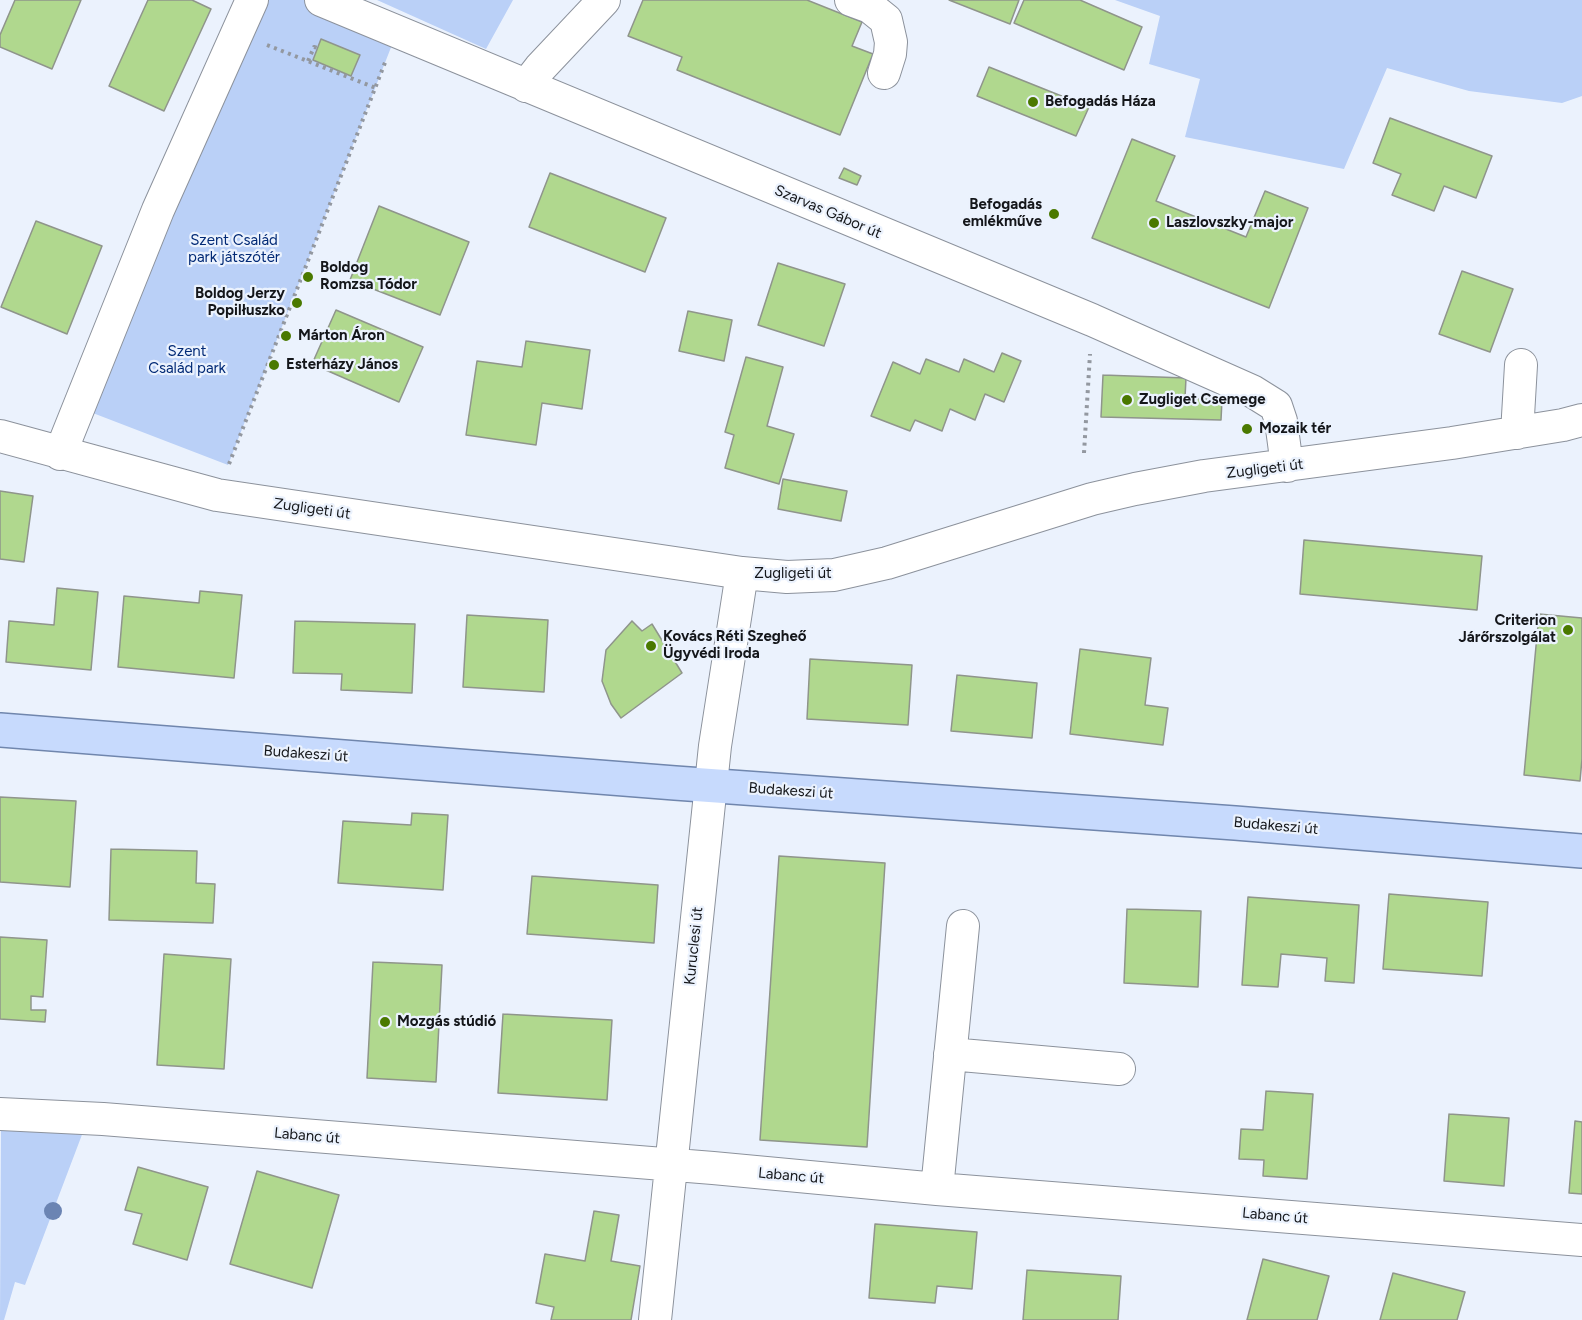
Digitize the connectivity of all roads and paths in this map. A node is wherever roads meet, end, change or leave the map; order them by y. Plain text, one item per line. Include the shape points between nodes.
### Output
1 (252, 0) edge
2 (321, 0) edge
3 (604, 0) edge
4 (851, 0) edge
5 (397, 32) junction
6 (260, 42) dead end
7 (318, 48) dead end
8 (308, 61) junction
9 (884, 73) dead end
10 (526, 86) junction
11 (376, 88) junction
12 (1092, 320) junction
13 (1521, 365) dead end
14 (1582, 420) edge
15 (1517, 433) junction
16 (0, 436) edge
17 (1084, 453) dead end
18 (60, 454) junction
19 (1287, 466) junction
20 (217, 495) junction
21 (742, 573) junction
22 (0, 730) edge
23 (712, 785) junction
24 (1582, 851) edge
25 (963, 926) dead end
26 (950, 1054) junction
27 (1119, 1069) dead end
28 (0, 1114) edge
29 (671, 1165) junction
30 (937, 1189) junction
31 (1582, 1240) edge
32 (655, 1320) edge

1 - 18 street via 158,210
2 - 5 street, Szarvas Gábor út
3 - 10 street
4 - 9 street via 870,7 886,20 891,42
5 - 10 street, Szarvas Gábor út
5 - 11 path
6 - 8 path
7 - 8 path via 314,47
8 - 11 path
10 - 12 street, Szarvas Gábor út
11 - 20 path
12 - 17 path
12 - 19 street, Szarvas Gábor út via 1276,406
13 - 15 street
14 - 15 street, Zugligeti út
15 - 19 street, Zugligeti út
16 - 18 street, Zugligeti út
18 - 20 street, Zugligeti út
19 - 21 street, Zugligeti út via 1204,476 1092,499 887,563 834,575 787,577
20 - 21 street, Zugligeti út
21 - 23 street, Kuruclesi út
22 - 23 main road, Budakeszi út
23 - 24 main road, Budakeszi út
23 - 29 street, Kuruclesi út
25 - 26 street
26 - 27 street
26 - 30 street
28 - 29 street, Labanc út
29 - 30 street, Labanc út
29 - 32 street, Kuruclesi út
30 - 31 street, Labanc út

